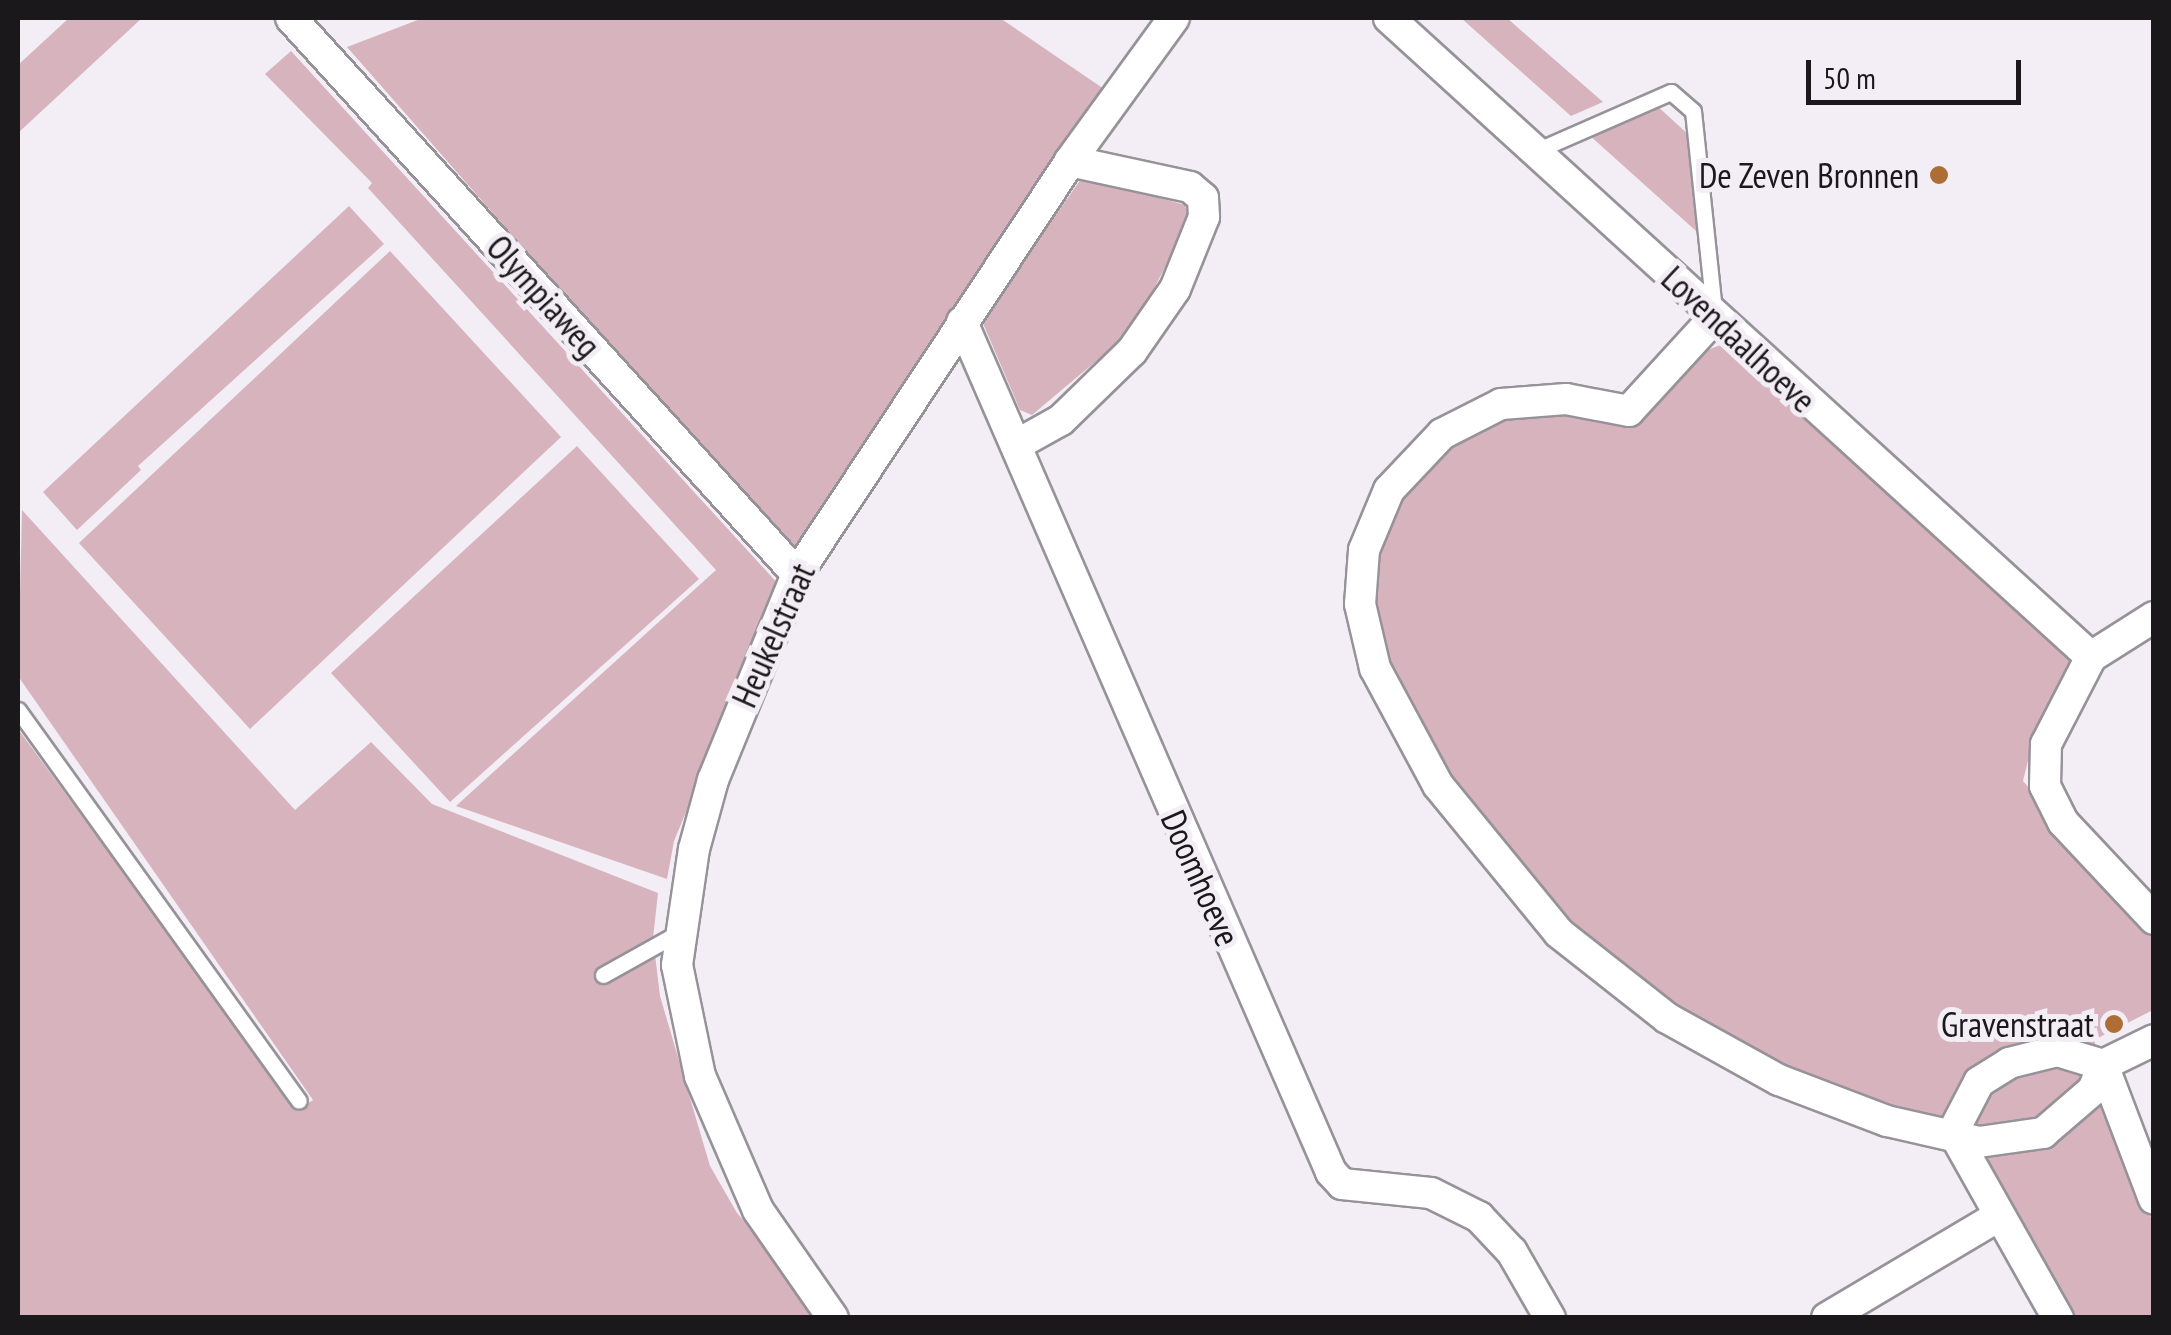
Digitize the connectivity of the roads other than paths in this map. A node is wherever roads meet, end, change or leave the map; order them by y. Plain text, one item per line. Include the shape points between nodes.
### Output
1 (291, 18) edge
2 (1174, 18) edge
3 (1397, 20) edge
4 (1538, 150) junction
5 (1070, 161) junction
6 (1715, 317) junction
7 (962, 322) junction
8 (1018, 444) junction
9 (797, 574) junction
10 (2154, 617) edge
11 (2091, 657) junction
12 (18, 710) edge
13 (2154, 919) edge
14 (680, 932) junction
15 (603, 975) dead end
16 (2154, 1040) edge
17 (2102, 1065) junction
18 (299, 1101) dead end
19 (1953, 1132) junction
20 (2154, 1199) edge
21 (1999, 1216) junction
22 (833, 1318) edge
23 (1550, 1318) edge
24 (1827, 1318) edge
25 (2058, 1318) edge

1 - 9 street, Olympiaweg
2 - 5 street, Heukelstraat
3 - 4 street, Lovendaalhoeve
4 - 6 street, Lovendaalhoeve
4 - 6 lane via 1672,92 1694,111
5 - 7 street, Heukelstraat
5 - 8 street via 1190,187 1203,198 1204,218 1175,289 1132,352 1061,420
6 - 11 street, Lovendaalhoeve
6 - 19 street via 1629,411 1566,398 1501,404 1442,434 1415,458 1388,490 1364,550 1360,604 1370,652 1438,785 1559,933 1667,1018 1779,1080 1887,1120
7 - 8 street, Doomhoeve
7 - 9 street, Heukelstraat
8 - 23 street, Doomhoeve via 1332,1172 1342,1184 1431,1193 1479,1217 1512,1252
9 - 14 street, Heukelstraat via 713,780
10 - 11 street
11 - 13 street via 2046,744 2045,786 2063,822
12 - 18 lane
14 - 15 lane
14 - 22 street, Heukelstraat via 679,994 700,1076 758,1210
16 - 17 street
17 - 19 street via 2094,1090 2043,1133 1979,1142
17 - 19 street via 2057,1051 2009,1063 1979,1082
17 - 20 street
19 - 21 street
21 - 24 street
21 - 25 street

